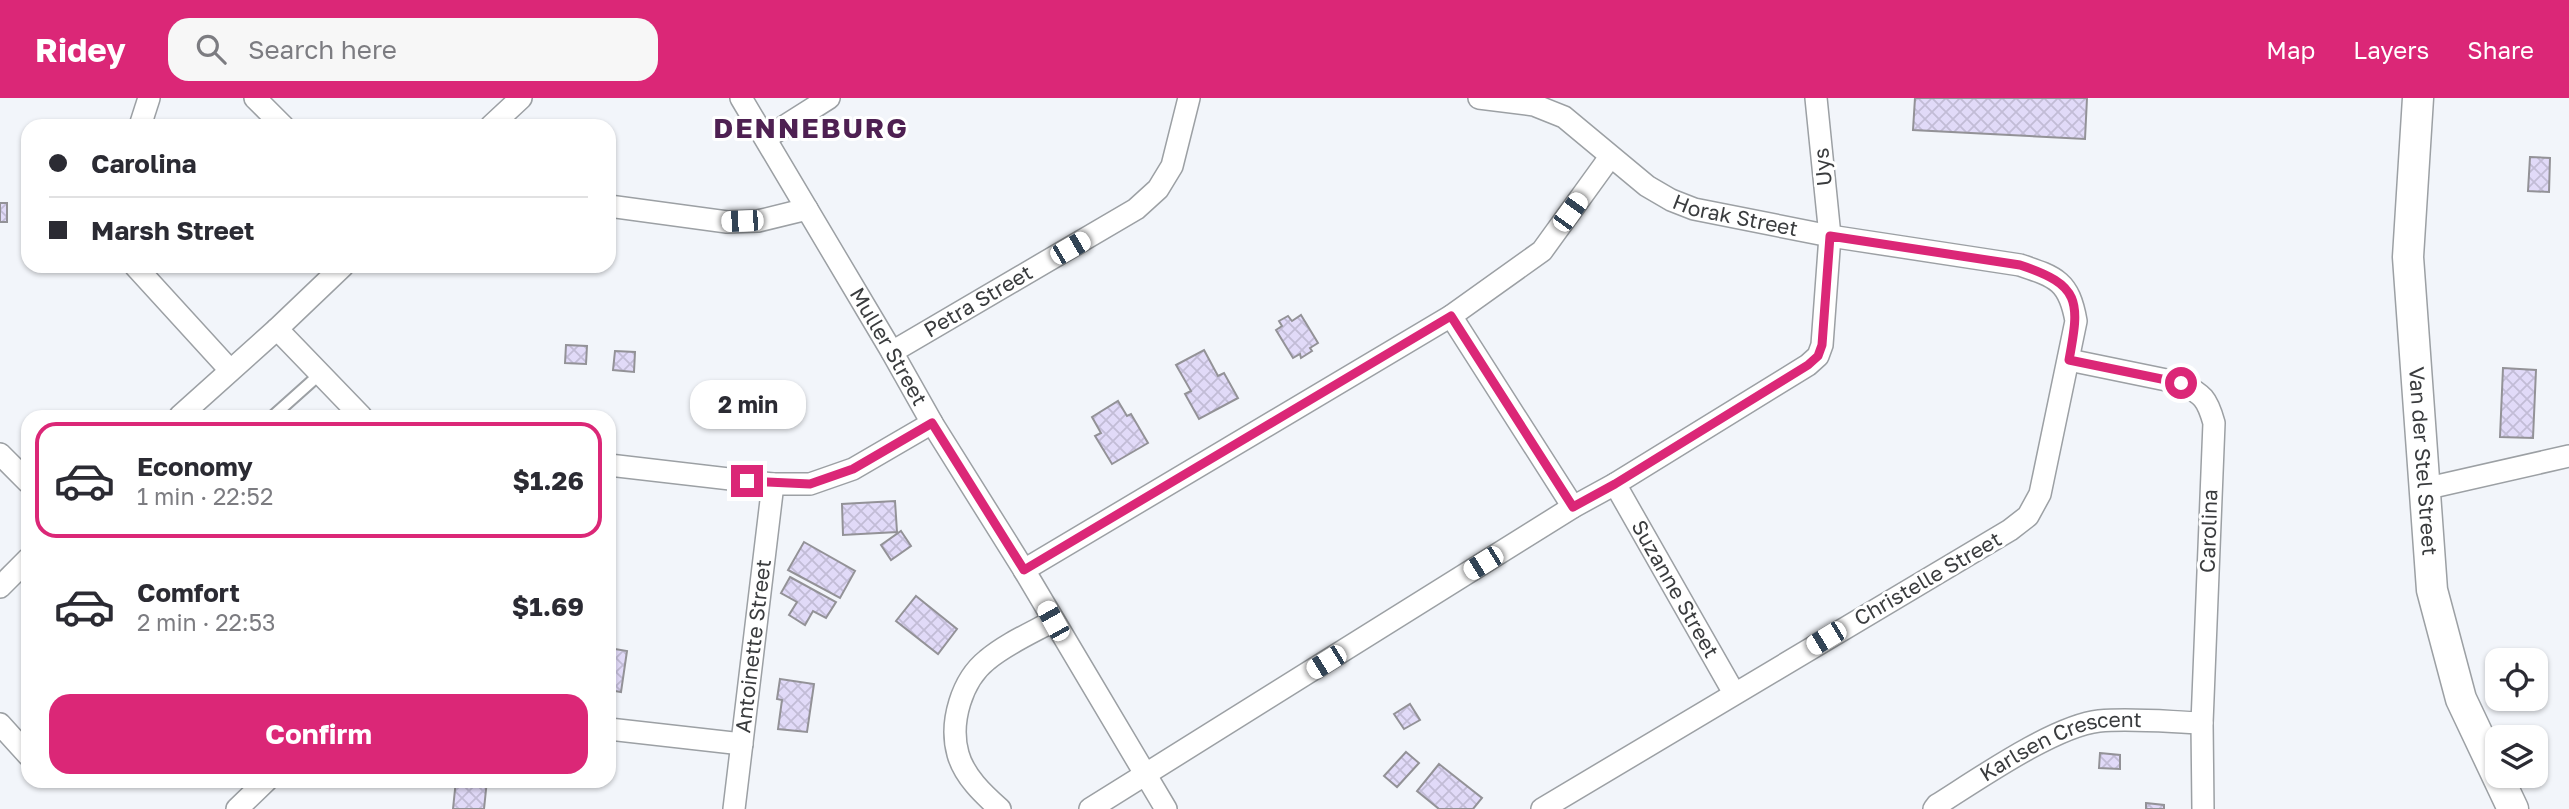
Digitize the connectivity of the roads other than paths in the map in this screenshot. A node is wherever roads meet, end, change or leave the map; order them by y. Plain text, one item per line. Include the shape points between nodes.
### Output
1 (149, 98) edge
2 (255, 98) edge
3 (521, 98) edge
4 (741, 98) edge
5 (829, 98) edge
6 (1189, 98) edge
7 (1479, 98) edge
8 (1816, 98) edge
9 (2418, 98) edge
10 (142, 119) edge
11 (276, 119) edge
12 (498, 119) edge
13 (766, 138) junction
14 (1610, 157) junction
15 (616, 207) edge
16 (807, 209) junction
17 (1830, 236) junction
18 (141, 273) edge
19 (336, 273) edge
20 (1451, 316) junction
21 (278, 330) junction
22 (892, 352) junction
23 (2069, 360) junction
24 (230, 370) junction
25 (320, 374) junction
26 (187, 410) edge
27 (280, 410) edge
28 (355, 410) edge
29 (932, 423) junction
30 (0, 454) edge
31 (2569, 456) edge
32 (616, 466) edge
33 (21, 475) edge
34 (773, 484) junction
35 (1615, 484) junction
36 (2424, 489) junction
37 (1573, 507) junction
38 (21, 566) edge
39 (1024, 570) junction
40 (0, 587) edge
41 (1053, 621) junction
42 (1734, 693) junction
43 (2202, 723) junction
44 (0, 724) edge
45 (616, 730) edge
46 (742, 744) junction
47 (21, 747) edge
48 (1146, 775) junction
49 (259, 788) edge
50 (237, 809) edge
51 (734, 809) edge
52 (1000, 809) edge
53 (1090, 809) edge
54 (1166, 809) edge
55 (1543, 809) edge
56 (1934, 809) edge
57 (2203, 809) edge
58 (2513, 809) edge

1 - 10 street
2 - 11 street
3 - 12 street
4 - 13 street, Muller Street
5 - 13 street
6 - 22 street, Petra Street via 1171,166 1158,190 1136,209
7 - 14 street, Horak Street via 1535,105 1564,117
8 - 17 street, Uys
9 - 36 street, Van der Stel Street via 2408,257
13 - 16 street, Muller Street
14 - 17 street, Horak Street via 1647,186 1694,209
14 - 20 street via 1542,251
15 - 16 street via 727,222
16 - 22 street, Muller Street
17 - 23 street, Horak Street via 2020,265 2050,275 2062,283 2072,300 2076,321
17 - 35 street, Uys via 1818,356
18 - 24 street
19 - 21 street
20 - 37 street
20 - 39 street
21 - 24 street
21 - 25 street
22 - 29 street, Muller Street
23 - 42 street, Christelle Street via 2040,495 2028,516
23 - 43 street, Carolina via 2181,383 2207,401 2214,423
24 - 26 street
25 - 27 lane
25 - 28 street
29 - 34 street via 853,469 810,484
29 - 39 street, Muller Street
30 - 33 street
31 - 36 street
32 - 34 street
34 - 46 street, Antoinette Street
35 - 37 street
35 - 42 street, Suzanne Street
36 - 58 street, Van der Stel Street via 2432,590 2460,699
37 - 48 street
38 - 40 street
39 - 41 street, Muller Street
41 - 48 street, Muller Street
41 - 52 street via 986,660 968,683 956,716 958,754 977,789
42 - 55 street, Christelle Street
43 - 56 street, Karlsen Crescent via 2098,721 2071,729 2041,742
43 - 57 street, Carolina
44 - 47 street
45 - 46 street
46 - 51 street, Antoinette Street
48 - 53 street
48 - 54 street, Muller Street
49 - 50 street

